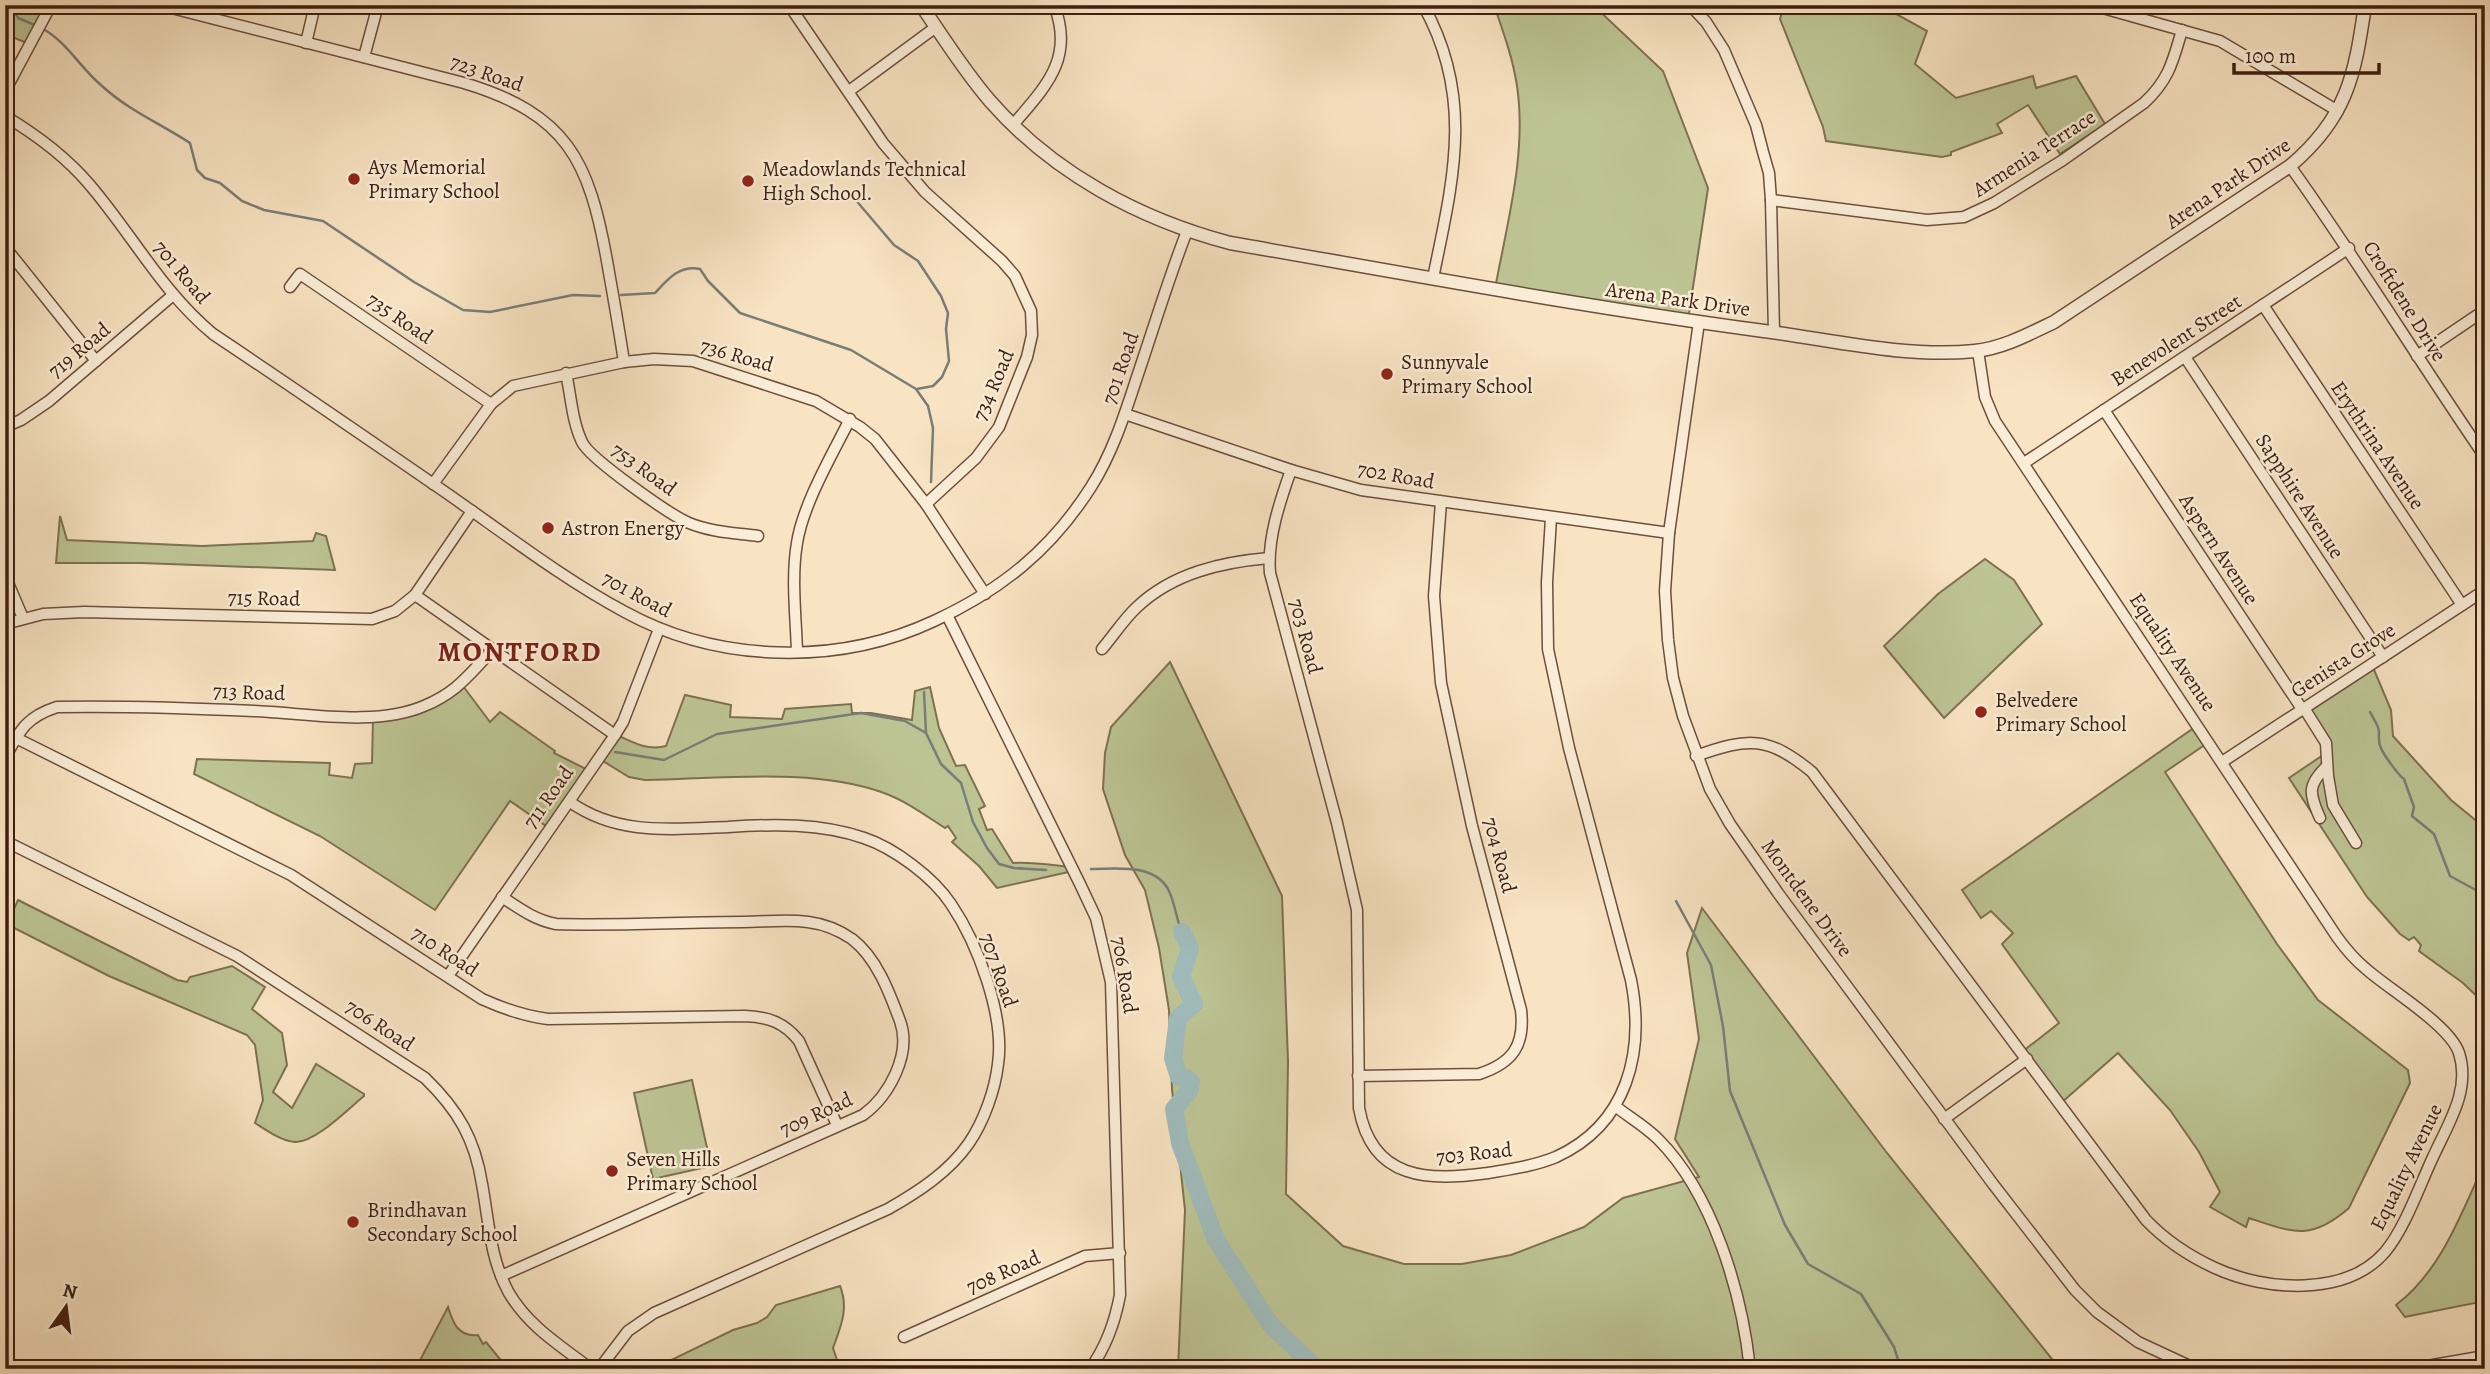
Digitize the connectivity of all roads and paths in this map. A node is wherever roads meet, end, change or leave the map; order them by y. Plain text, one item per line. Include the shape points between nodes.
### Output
1 (51, 5) edge
2 (160, 5) edge
3 (314, 5) edge
4 (378, 5) edge
5 (789, 5) edge
6 (921, 5) edge
7 (1054, 5) edge
8 (1423, 5) edge
9 (1690, 5) edge
10 (2092, 5) edge
11 (2365, 5) edge
12 (936, 27) junction
13 (2182, 30) junction
14 (306, 43) junction
15 (364, 57) junction
16 (5, 91) edge
17 (849, 91) junction
18 (2338, 111) junction
19 (5, 116) edge
20 (1013, 125) junction
21 (2290, 166) junction
22 (1771, 200) junction
23 (1187, 231) junction
24 (5, 247) edge
25 (2349, 248) junction
26 (1433, 278) junction
27 (290, 287) dead end
28 (173, 295) junction
29 (2263, 305) junction
30 (2485, 310) edge
31 (1699, 322) junction
32 (1773, 332) junction
33 (1978, 351) junction
34 (2417, 356) junction
35 (2185, 357) junction
36 (96, 361) junction
37 (624, 362) junction
38 (566, 373) junction
39 (491, 404) junction
40 (2104, 410) junction
41 (1125, 414) junction
42 (850, 419) junction
43 (5, 427) edge
44 (2485, 457) edge
45 (2024, 463) junction
46 (1291, 470) junction
47 (433, 484) junction
48 (1441, 502) junction
49 (926, 505) junction
50 (472, 511) junction
51 (1552, 518) junction
52 (1669, 533) junction
53 (758, 536) dead end
54 (1269, 558) junction
55 (5, 576) edge
56 (2485, 590) edge
57 (985, 594) junction
58 (415, 595) junction
59 (2462, 605) junction
60 (947, 615) junction
61 (23, 618) junction
62 (5, 624) edge
63 (659, 629) junction
64 (1102, 649) dead end
65 (493, 650) junction
66 (797, 652) junction
67 (2383, 657) junction
68 (2303, 708) junction
69 (615, 735) junction
70 (16, 738) junction
71 (1696, 756) junction
72 (5, 758) edge
73 (2222, 762) junction
74 (2327, 766) junction
75 (570, 802) junction
76 (2320, 817) dead end
77 (5, 841) edge
78 (2356, 843) dead end
79 (502, 897) junction
80 (448, 976) junction
81 (2028, 1059) junction
82 (1358, 1076) junction
83 (1615, 1106) junction
84 (1944, 1119) junction
85 (837, 1125) junction
86 (1120, 1253) junction
87 (501, 1276) junction
88 (904, 1337) dead end
89 (2485, 1356) edge
90 (2180, 1366) edge
91 (591, 1369) edge
92 (598, 1369) edge
93 (1090, 1369) edge
94 (1750, 1369) edge
95 (2196, 1369) edge
96 (2410, 1369) edge

1 - 16 street
2 - 14 street, 723 Road
3 - 14 street
4 - 15 street
5 - 17 street, 734 Road
6 - 12 street, Arena Park Drive
7 - 20 street via 1062,38 1058,62 1047,85
8 - 26 street via 1443,47 1456,113 1454,162
9 - 22 street via 1724,50 1756,125
10 - 13 street
11 - 18 street, Arena Park Drive via 2357,62
12 - 17 street
12 - 20 street, Arena Park Drive
13 - 18 street via 2220,41
13 - 22 street, Armenia Terrace via 2170,70 2144,103 2063,160 1975,213 1927,220
14 - 15 street, 723 Road
15 - 37 street, 723 Road via 492,91 529,109 565,140 581,166 596,208
17 - 49 street, 734 Road via 903,168 1015,276 1031,310 1027,357 999,427 976,458
18 - 21 street, Arena Park Drive via 2308,151
19 - 28 street, 701 Road via 61,156 89,184
20 - 23 street, Arena Park Drive via 1104,194
21 - 25 street, Croftdene Drive
21 - 33 street, Arena Park Drive via 2054,322
22 - 32 street
23 - 26 street, Arena Park Drive via 1230,243
23 - 41 street, 701 Road
24 - 36 street
25 - 29 street, Benevolent Street
25 - 34 street, Croftdene Drive
26 - 31 street, Arena Park Drive
27 - 39 street, 735 Road via 300,274
28 - 36 street, 719 Road
28 - 47 street, 701 Road via 213,334
29 - 35 street, Benevolent Street
29 - 59 street, Erythrina Avenue
30 - 34 street
31 - 32 street, Arena Park Drive
31 - 52 street, Montdene Drive
32 - 33 street, Arena Park Drive via 1918,352
33 - 45 street, Equality Avenue via 1990,411
34 - 44 street, Croftdene Drive
35 - 40 street, Benevolent Street
35 - 67 street, Sapphire Avenue
36 - 43 street, 719 Road via 31,414
37 - 38 street, 736 Road
37 - 42 street, 736 Road via 693,361 816,401
38 - 39 street, 736 Road via 513,386
38 - 53 street, 753 Road via 579,433 592,455 687,522
39 - 47 street, 736 Road
40 - 45 street, Benevolent Street
40 - 68 street, Aspern Avenue
41 - 46 street, 702 Road
41 - 57 street, 701 Road via 1102,467 1064,525 1017,572
42 - 49 street, 736 Road via 875,439
42 - 66 street via 822,474 797,542
45 - 73 street, Equality Avenue
46 - 48 street, 702 Road via 1360,490
46 - 54 street, 703 Road
47 - 50 street, 701 Road
48 - 51 street, 702 Road
48 - 82 street, 704 Road via 1434,596 1441,683 1472,826 1521,1010 1521,1034 1511,1056 1479,1074
49 - 57 street, 736 Road
50 - 58 street, 715 Road
50 - 63 street, 701 Road via 593,593
51 - 52 street, 702 Road
51 - 83 street, 703 Road via 1548,649 1637,1014 1634,1057
52 - 71 street, Montdene Drive via 1668,640 1673,678
54 - 64 street via 1213,566 1160,589 1138,606
54 - 82 street, 703 Road via 1274,593 1357,910
55 - 61 street
56 - 59 street, Genista Grove
57 - 60 street, 701 Road
58 - 61 street, 715 Road via 395,611 372,619 84,612
58 - 65 street
59 - 67 street, Genista Grove
60 - 66 street, 701 Road via 878,642
60 - 86 street, 706 Road via 1096,918 1114,1015
61 - 62 street, 715 Road
63 - 66 street, 701 Road via 721,646
63 - 69 street, 711 Road
65 - 69 street
65 - 70 street, 713 Road via 454,689 424,707 394,715 57,707 35,715
67 - 68 street, Genista Grove
68 - 73 street, Genista Grove
68 - 74 street, Aspern Avenue via 2326,743
69 - 75 street, 711 Road
70 - 72 street, 713 Road
70 - 80 street, 710 Road via 291,875
71 - 81 street, Equality Avenue via 1731,744 1757,743 1782,750 1812,772
71 - 84 street, Montdene Drive via 1730,824
73 - 81 street, Equality Avenue via 2348,951 2458,1048 2463,1081 2459,1101 2385,1251 2362,1272 2309,1284 2262,1282 2194,1257 2146,1220
74 - 76 street via 2314,779 2312,792
74 - 78 street, Aspern Avenue via 2333,806
75 - 79 street, 711 Road
75 - 92 street, 707 Road via 592,815 633,828 817,827 883,846 912,866 951,904 984,971 999,1032 998,1064 983,1117 955,1160 923,1189 888,1209 654,1313 628,1331
77 - 87 street, 706 Road via 237,956 425,1078 450,1104 467,1132
79 - 80 street, 711 Road
79 - 85 street, 709 Road via 541,921 556,924 807,922 853,940 885,984 902,1026 902,1043 898,1069 875,1107
80 - 85 street, 710 Road via 482,999 528,1017 771,1019 799,1041
81 - 84 street
82 - 83 street, 703 Road via 1362,1126 1370,1142 1405,1172 1425,1177 1515,1169 1556,1157 1593,1132
83 - 94 street via 1656,1137 1696,1191 1737,1294
84 - 90 street, Montdene Drive via 2075,1290 2119,1329
85 - 87 street, 709 Road
86 - 88 street, 708 Road via 1084,1256
86 - 93 street, 706 Road via 1116,1317
87 - 91 street, 706 Road via 537,1328
89 - 96 street
90 - 95 street, Montdene Drive

